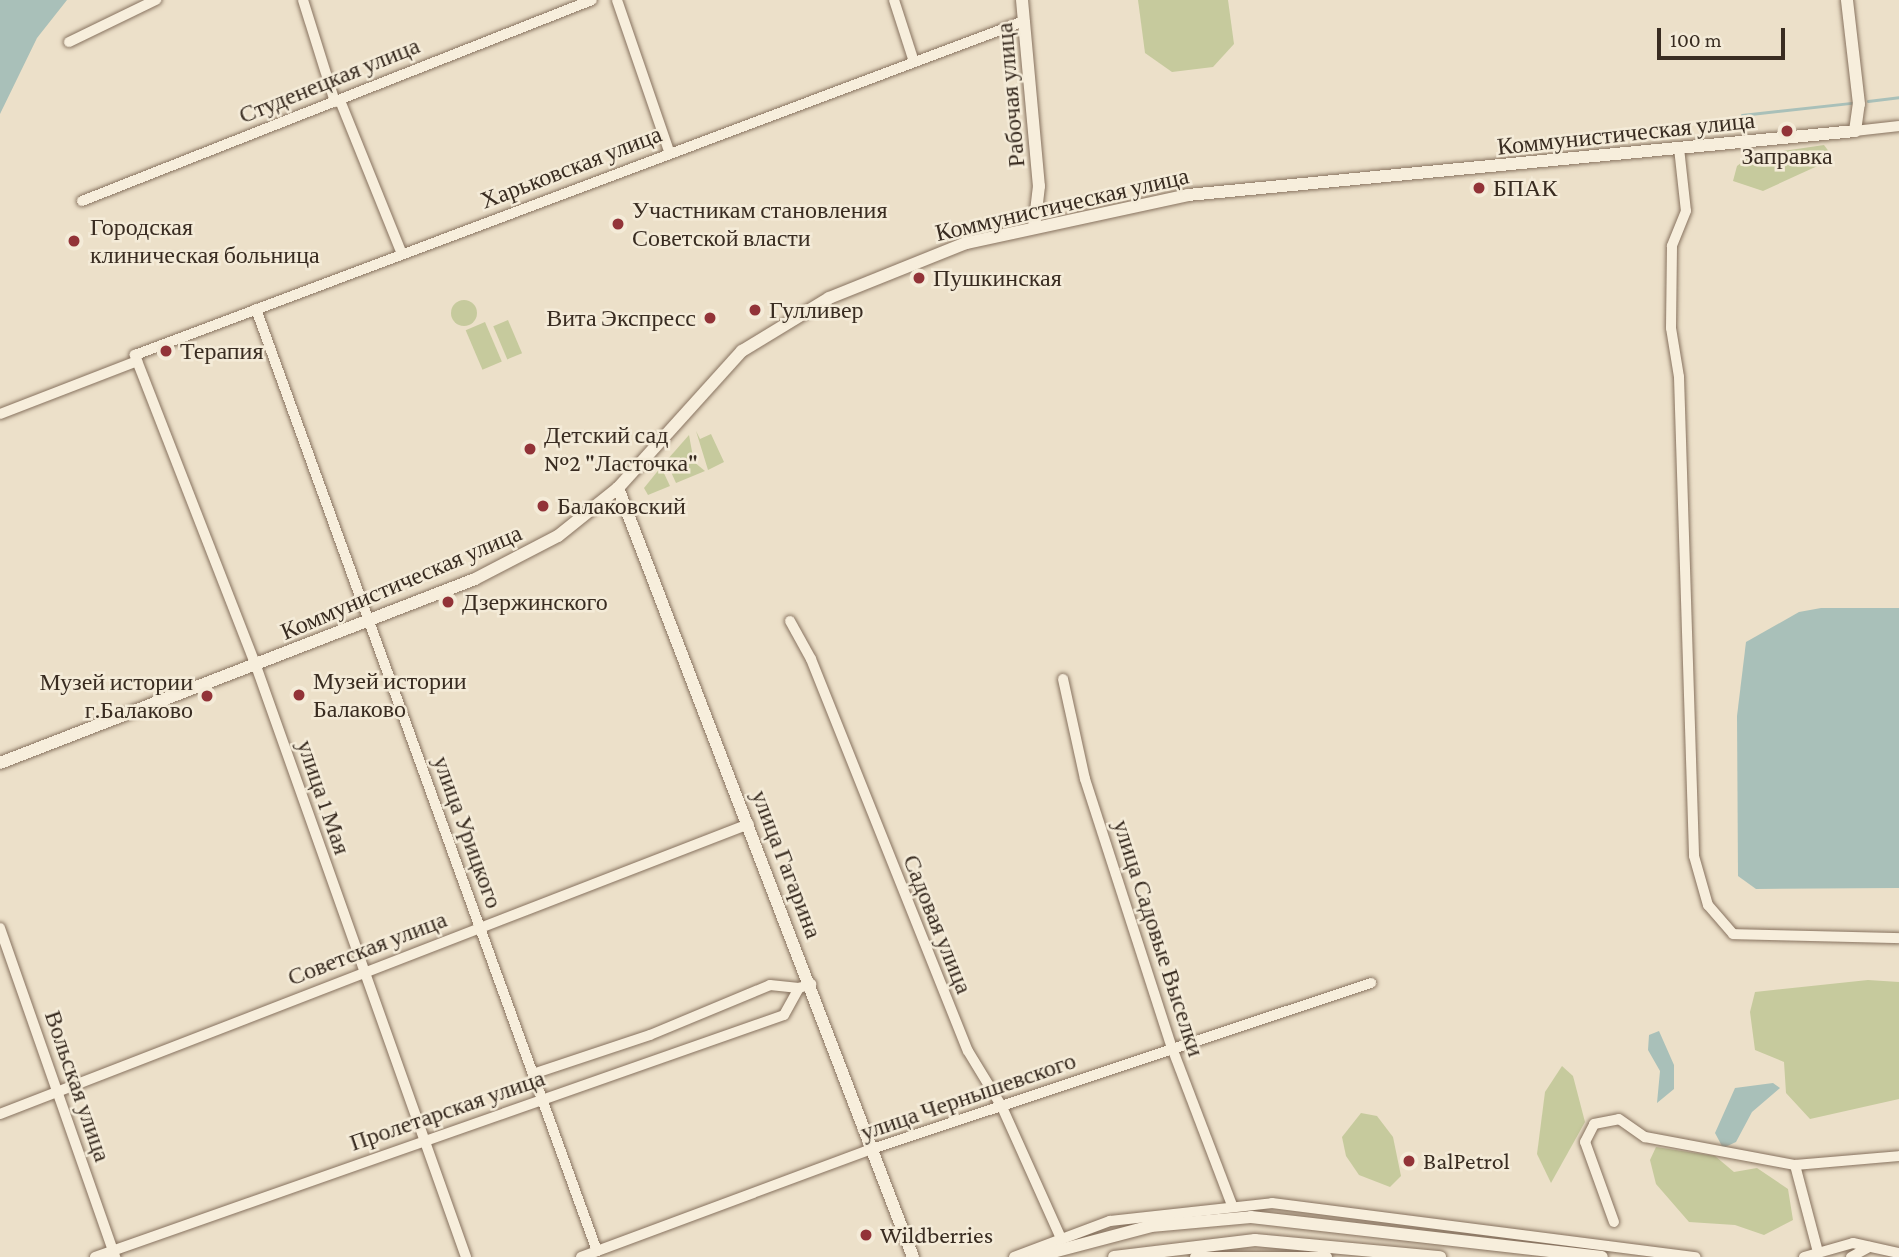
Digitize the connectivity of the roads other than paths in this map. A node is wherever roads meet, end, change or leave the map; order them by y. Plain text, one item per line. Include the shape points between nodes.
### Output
1 (156, 0) edge
2 (303, 0) edge
3 (592, 0) edge
4 (617, 0) edge
5 (894, 0) edge
6 (1022, 0) edge
7 (1847, 0) edge
8 (1024, 21) junction
9 (69, 42) dead end
10 (913, 59) junction
11 (338, 103) junction
12 (1899, 126) edge
13 (1855, 131) junction
14 (1679, 148) junction
15 (669, 151) junction
16 (82, 201) dead end
17 (1034, 228) junction
18 (402, 254) junction
19 (256, 309) junction
20 (136, 358) junction
21 (0, 414) edge
22 (618, 488) junction
23 (790, 621) dead end
24 (368, 622) junction
25 (256, 666) junction
26 (1063, 679) dead end
27 (0, 763) edge
28 (749, 824) junction
29 (480, 927) junction
30 (0, 928) edge
31 (1899, 937) edge
32 (364, 972) junction
33 (1371, 983) dead end
34 (805, 986) junction
35 (1172, 1048) junction
36 (533, 1074) junction
37 (57, 1091) junction
38 (542, 1099) junction
39 (1002, 1107) junction
40 (0, 1114) edge
41 (422, 1138) junction
42 (872, 1149) junction
43 (1899, 1156) edge
44 (1795, 1165) junction
45 (1232, 1205) junction
46 (1614, 1222) dead end
47 (1060, 1236) junction
48 (1870, 1247) junction
49 (597, 1251) junction
50 (1818, 1252) junction
51 (114, 1254) edge
52 (1899, 1254) edge
53 (95, 1257) edge
54 (466, 1257) edge
55 (581, 1257) edge
56 (913, 1257) edge
57 (1014, 1257) edge
58 (1034, 1257) edge
59 (1114, 1257) edge
60 (1195, 1257) edge
61 (1327, 1257) edge
62 (1440, 1257) edge
63 (1602, 1257) edge
64 (1692, 1257) edge
65 (1804, 1257) edge
66 (1851, 1257) edge

1 - 9 street
2 - 11 street
3 - 11 street, Студенецкая улица via 386,79
4 - 15 street
5 - 10 street
6 - 8 main road, Рабочая улица
7 - 13 main road via 1859,104
8 - 10 street, Харьковская улица
8 - 17 main road, Рабочая улица via 1039,186
10 - 15 street, Харьковская улица
11 - 16 street, Студенецкая улица
11 - 18 street
12 - 13 street, Коммунистическая улица
13 - 14 main road, Коммунистическая улица
14 - 17 main road, Коммунистическая улица via 1188,195
14 - 31 street via 1686,211 1672,246 1671,328 1679,377 1694,856 1708,905 1733,934
15 - 18 street, Харьковская улица
17 - 22 main road, Коммунистическая улица via 927,256 772,330 715,375
18 - 19 street, Харьковская улица
19 - 20 street, Харьковская улица
19 - 24 street, улица Урицкого
20 - 21 street, Харьковская улица
20 - 25 street, улица 1 Мая
22 - 24 main road, Коммунистическая улица via 529,552
22 - 28 main road, улица Гагарина
23 - 39 street, Садовая улица via 811,659 962,1039
24 - 25 main road, Коммунистическая улица
24 - 29 street, улица Урицкого
25 - 27 main road, Коммунистическая улица
25 - 32 street, улица 1 Мая
26 - 35 street, улица Садовые Выселки via 1085,779
28 - 29 street, Советская улица
28 - 34 main road, улица Гагарина
29 - 32 street, Советская улица
29 - 36 street, улица Урицкого
30 - 37 street, Вольская улица
32 - 37 street, Советская улица
32 - 41 street, улица 1 Мая
33 - 35 street, улица Чернышевского
34 - 36 street, Пролетарская улица via 770,985
34 - 38 street, Пролетарская улица via 785,1015
34 - 42 main road, улица Гагарина
35 - 39 street, улица Чернышевского
35 - 45 street, улица Садовые Выселки
36 - 38 street, улица Урицкого
37 - 40 street, Советская улица
37 - 51 street, Вольская улица
38 - 41 street, Пролетарская улица
38 - 49 street, улица Урицкого
39 - 42 street, улица Чернышевского
39 - 47 street, Садовая улица
41 - 51 street, Пролетарская улица
41 - 54 street, улица 1 Мая
42 - 49 street, улица Чернышевского
42 - 56 main road, улица Гагарина
43 - 44 street
44 - 46 street via 1645,1137 1619,1119 1594,1124 1584,1142
44 - 50 street
45 - 47 street via 1162,1211
45 - 64 street via 1326,1207
47 - 57 street
48 - 50 street via 1853,1243
48 - 52 street
48 - 66 street
49 - 55 street, улица Чернышевского
50 - 65 street
51 - 53 street, Пролетарская улица
58 - 63 main road via 1151,1226 1251,1217
59 - 62 main road via 1255,1240
60 - 61 street

